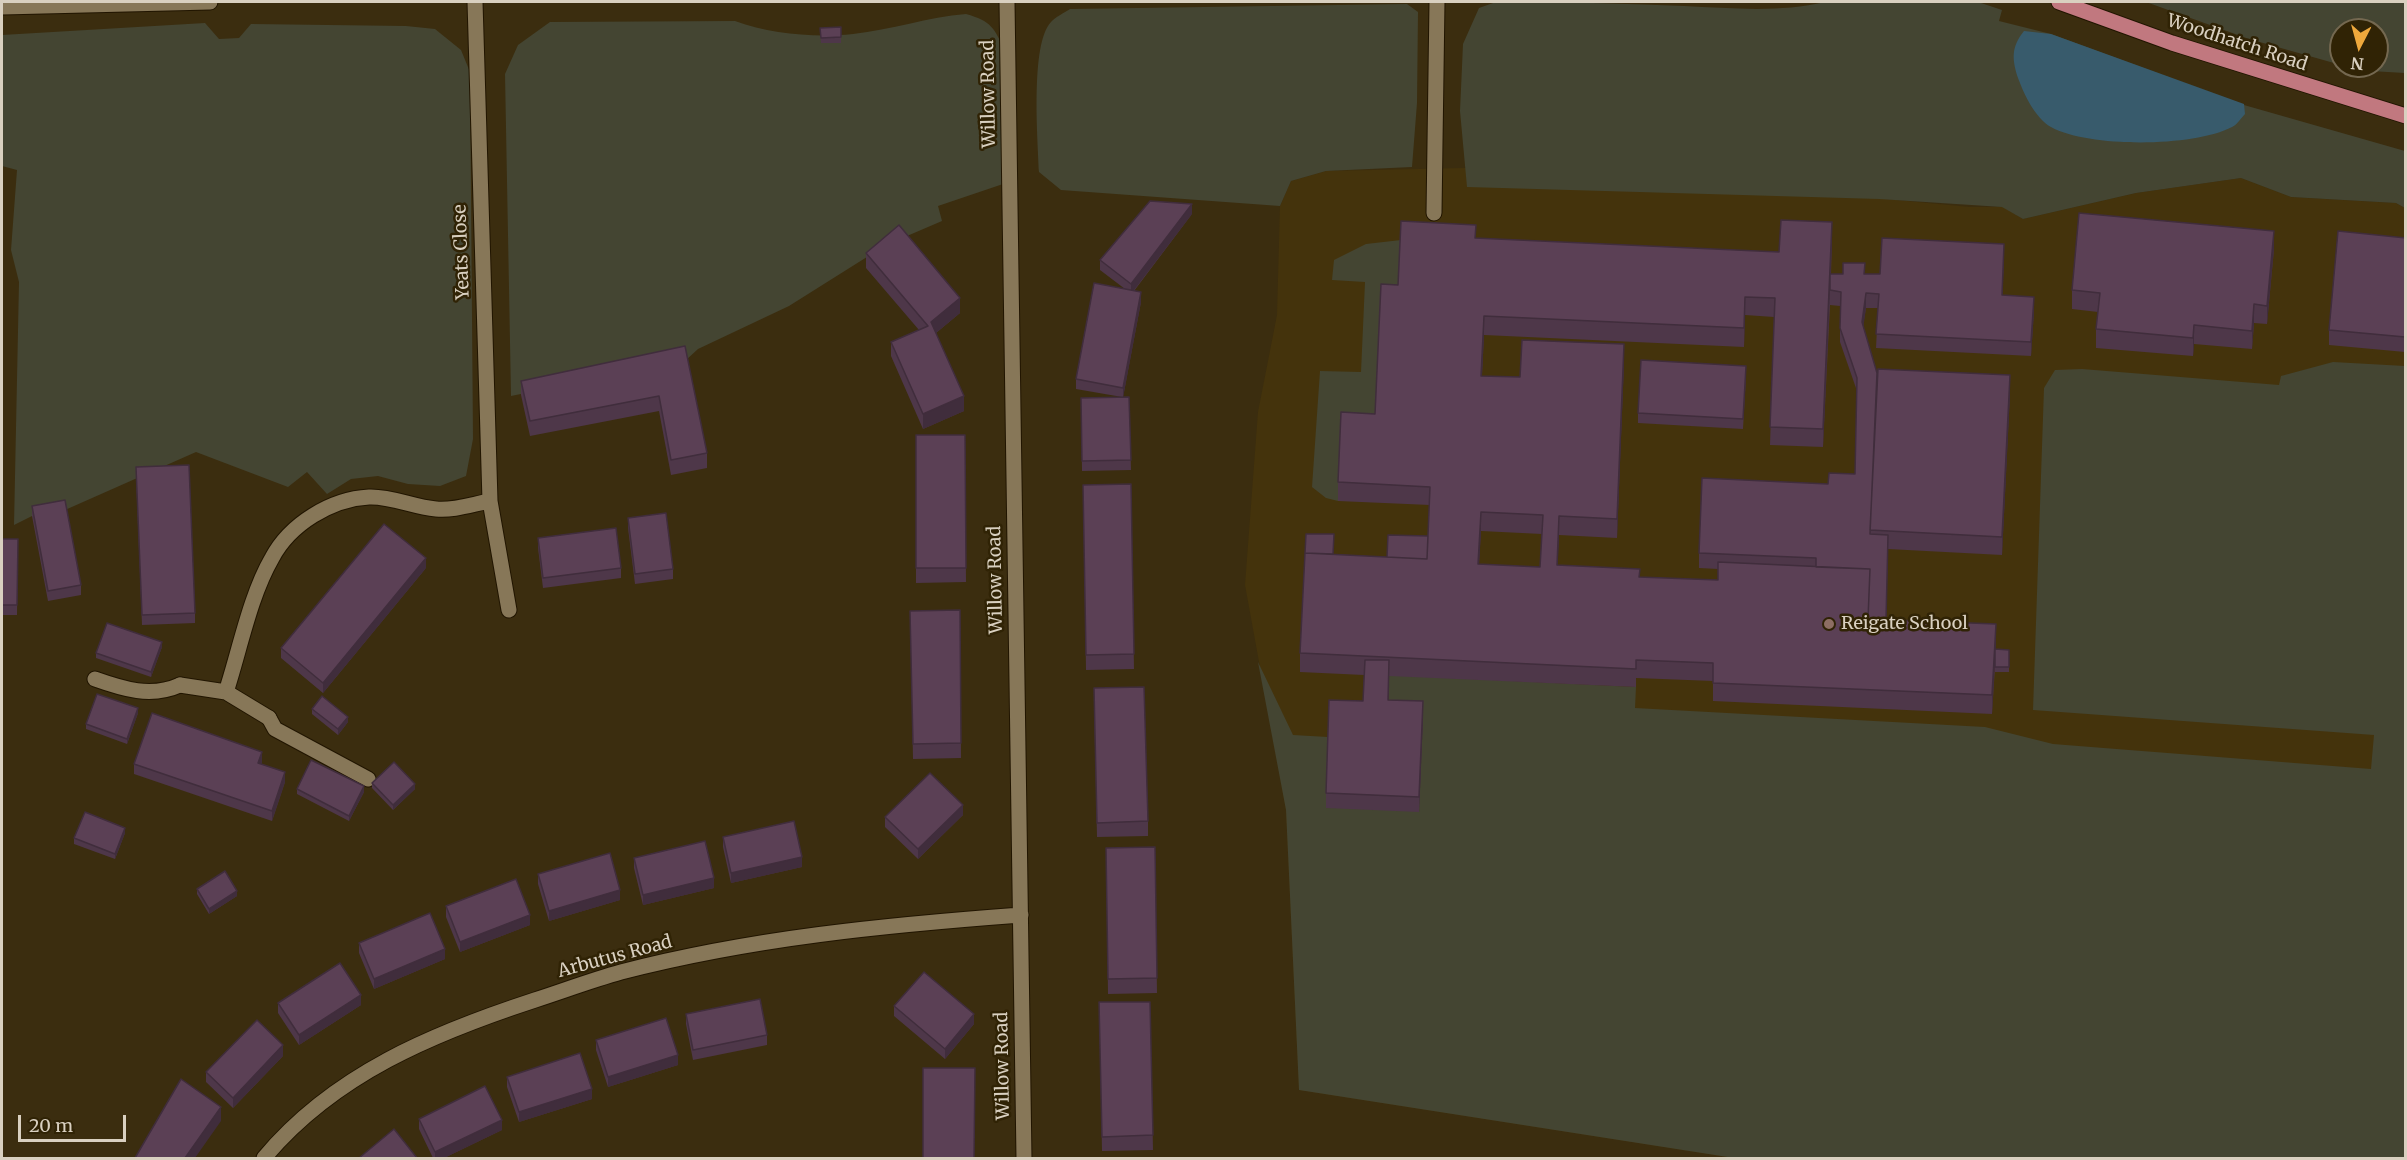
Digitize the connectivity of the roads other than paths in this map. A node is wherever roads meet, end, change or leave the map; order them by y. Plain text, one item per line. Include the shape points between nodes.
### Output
1 (210, 2) edge
2 (475, 2) edge
3 (1007, 2) edge
4 (1437, 2) edge
5 (2059, 2) edge
6 (2, 7) edge
7 (2406, 116) edge
8 (1434, 213) dead end
9 (490, 501) junction
10 (509, 610) dead end
11 (95, 679) dead end
12 (226, 692) junction
13 (368, 779) dead end
14 (1021, 915) junction
15 (264, 1158) edge
16 (1024, 1158) edge

1 - 6 street
2 - 9 street, Yeats Close
3 - 14 street, Willow Road
4 - 8 street
5 - 7 main road, Woodhatch Road via 2172,43
9 - 10 street, Yeats Close
9 - 12 street via 439,510 370,497 339,502 317,513 272,556
11 - 12 street via 133,692 164,692 180,686
12 - 13 street via 269,718 275,729
14 - 15 street, Arbutus Road via 878,926 761,942 609,976 476,1019 385,1060 304,1118
14 - 16 street, Willow Road

